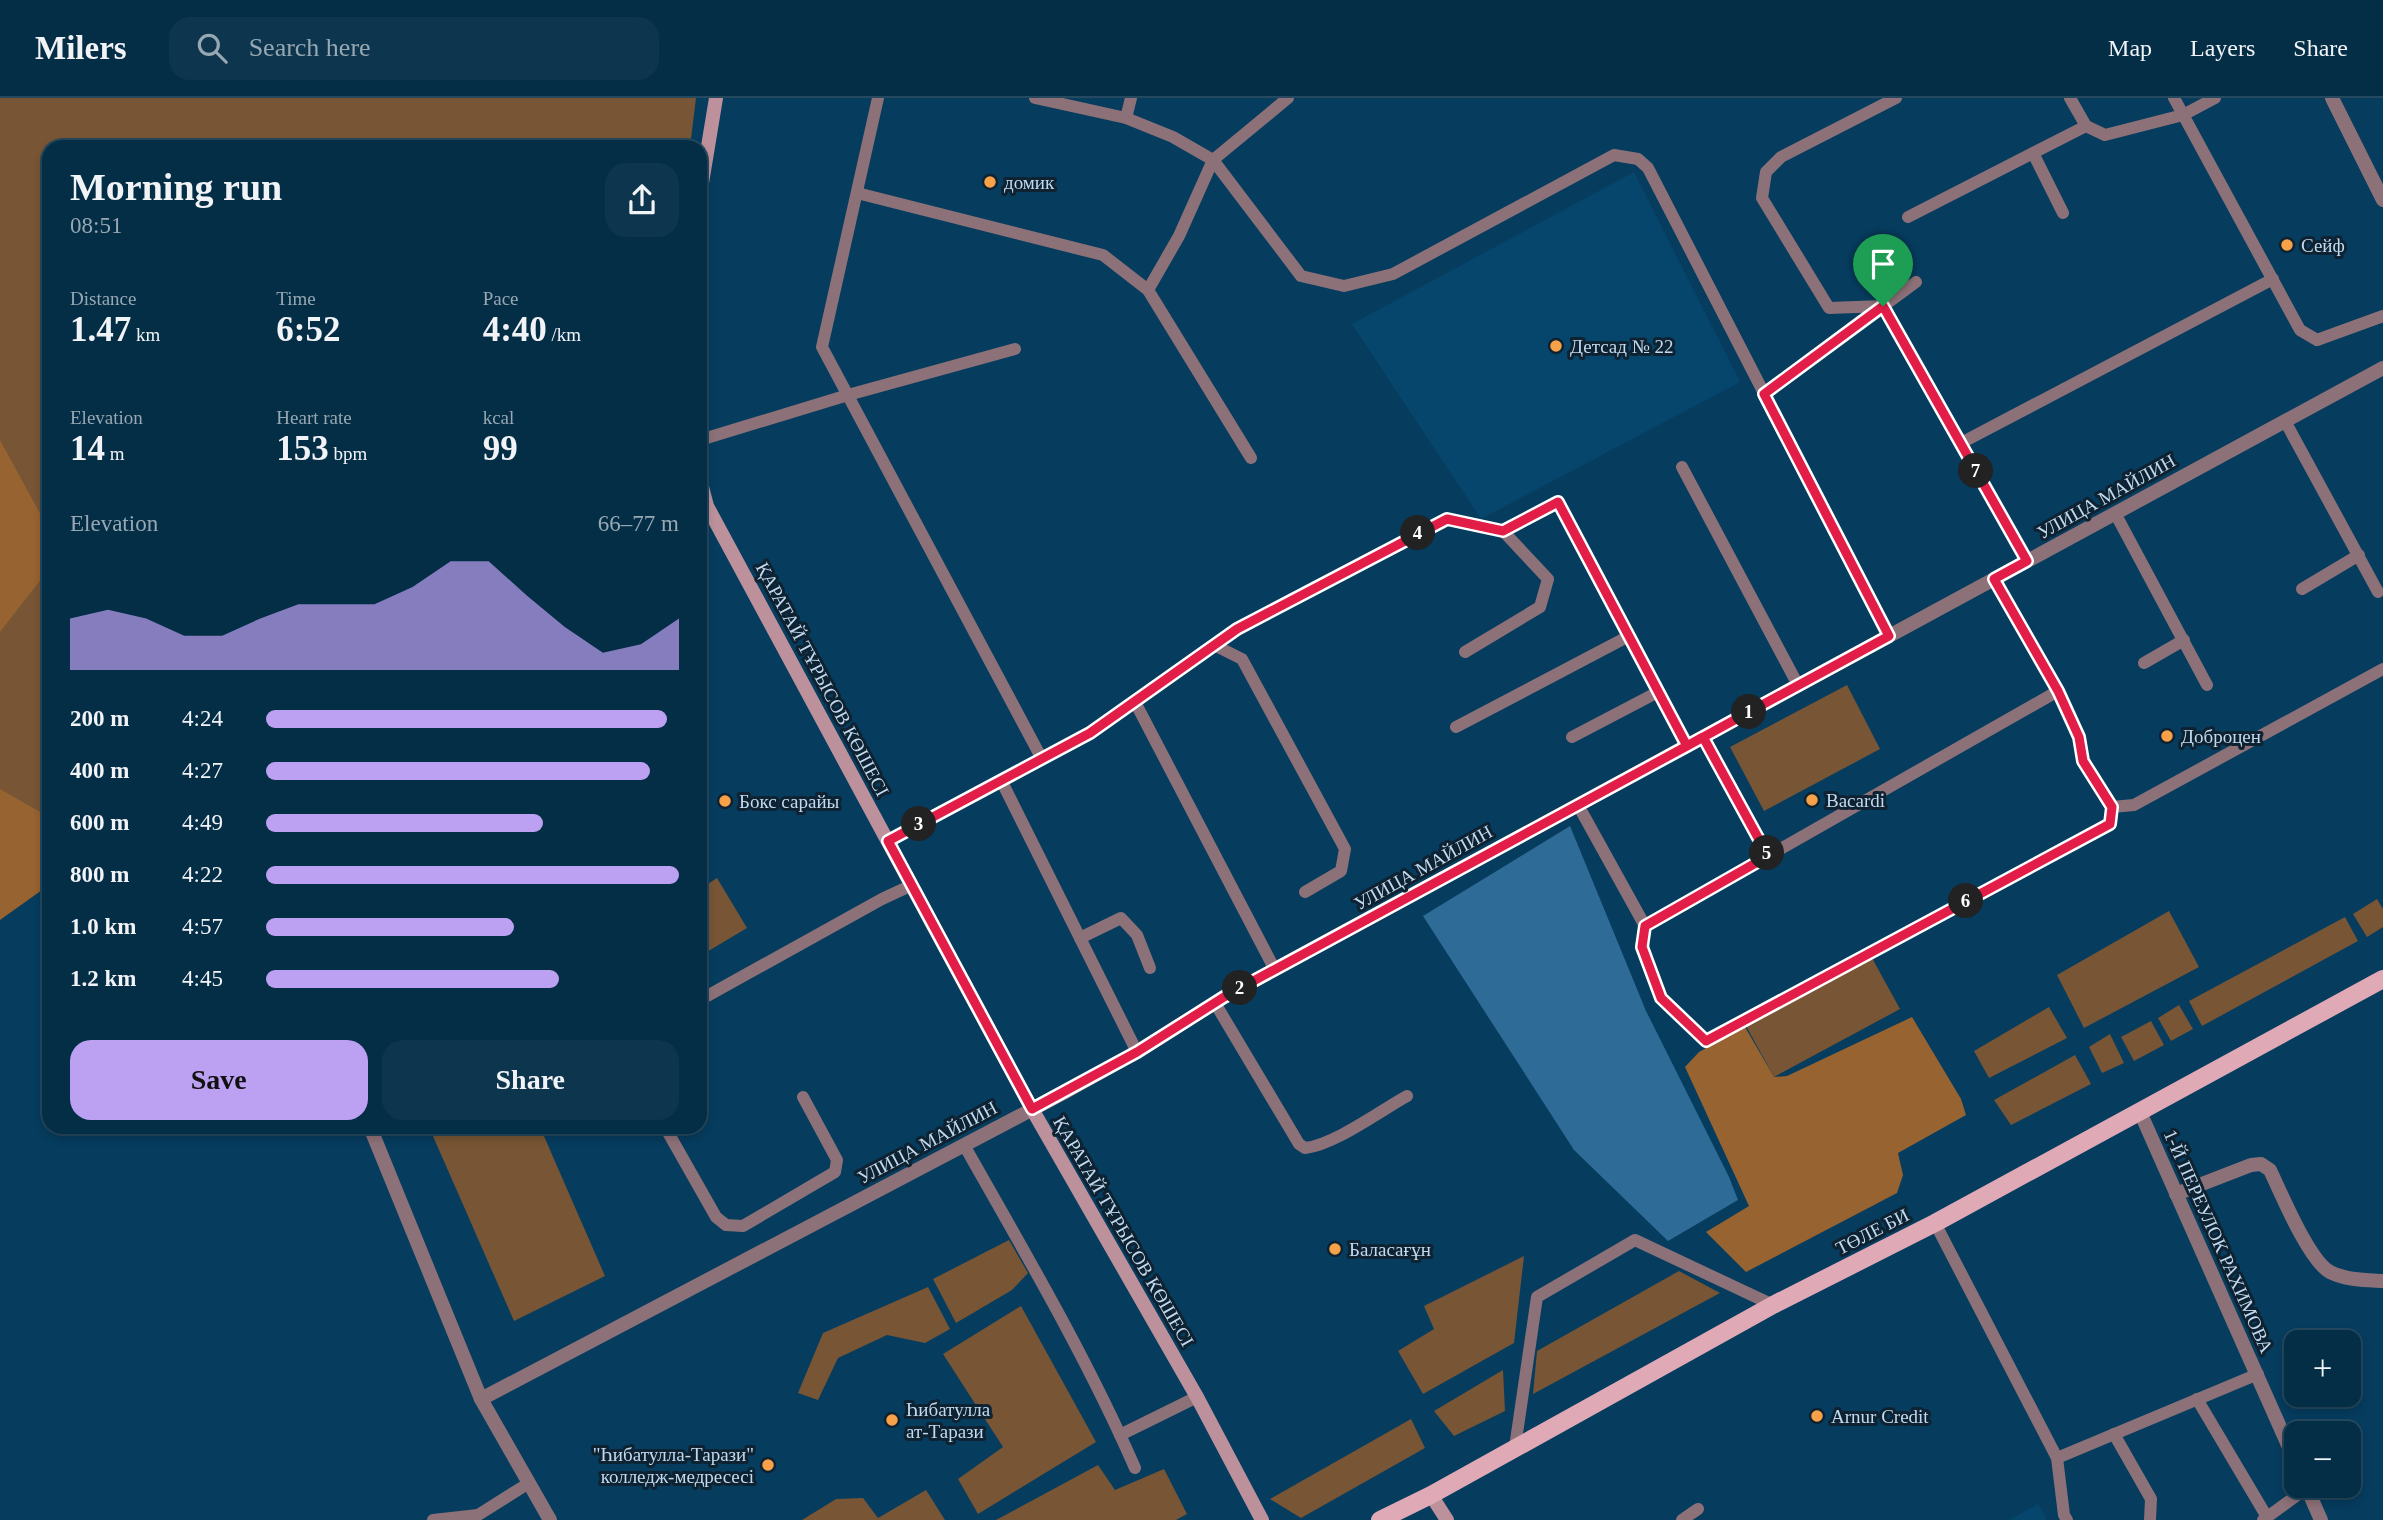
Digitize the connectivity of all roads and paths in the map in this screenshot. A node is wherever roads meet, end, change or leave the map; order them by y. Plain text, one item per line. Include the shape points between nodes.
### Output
1 (716, 98) edge
2 (878, 98) edge
3 (1035, 98) edge
4 (1131, 98) edge
5 (1288, 98) edge
6 (1896, 98) edge
7 (2070, 98) edge
8 (2174, 98) edge
9 (2215, 98) edge
10 (2332, 98) edge
11 (2183, 115) junction
12 (1126, 118) junction
13 (2086, 125) junction
14 (707, 153) edge
15 (2032, 153) junction
16 (1213, 160) junction
17 (857, 192) junction
18 (2383, 200) edge
19 (2063, 213) dead end
20 (1908, 217) dead end
21 (2273, 279) junction
22 (1916, 282) dead end
23 (1148, 290) junction
24 (1883, 306) junction
25 (2383, 316) edge
26 (1015, 349) dead end
27 (2383, 368) edge
28 (1764, 394) junction
29 (848, 395) junction
30 (2285, 421) junction
31 (707, 438) edge
32 (1961, 443) junction
33 (1251, 458) dead end
34 (1682, 467) dead end
35 (707, 506) edge
36 (2115, 513) junction
37 (1503, 531) junction
38 (2359, 555) junction
39 (2027, 561) junction
40 (1994, 579) junction
41 (2302, 589) dead end
42 (2378, 592) dead end
43 (1629, 636) junction
44 (1889, 636) junction
45 (2184, 640) junction
46 (1214, 645) junction
47 (1465, 652) dead end
48 (2144, 663) dead end
49 (2383, 669) edge
50 (1798, 685) junction
51 (2207, 685) dead end
52 (2058, 691) junction
53 (1658, 692) junction
54 (1135, 702) junction
55 (1457, 727) dead end
56 (1572, 737) dead end
57 (1703, 737) junction
58 (1687, 746) junction
59 (1042, 759) junction
60 (1001, 780) junction
61 (1578, 805) junction
62 (2112, 807) junction
63 (888, 841) junction
64 (1768, 856) junction
65 (912, 885) junction
66 (1305, 892) dead end
67 (1645, 926) junction
68 (1080, 939) junction
69 (1150, 968) dead end
70 (1275, 970) junction
71 (2382, 980) edge
72 (707, 996) edge
73 (1214, 1003) junction
74 (1137, 1052) junction
75 (1407, 1096) dead end
76 (803, 1097) dead end
77 (1032, 1109) junction
78 (2140, 1112) junction
79 (373, 1134) edge
80 (669, 1134) edge
81 (964, 1145) junction
82 (2176, 1194) junction
83 (1935, 1223) junction
84 (2383, 1282) edge
85 (1773, 1305) junction
86 (2258, 1374) junction
87 (1197, 1397) junction
88 (481, 1399) junction
89 (2197, 1399) junction
90 (1120, 1434) junction
91 (2114, 1434) junction
92 (2284, 1435) edge
93 (1515, 1447) junction
94 (2057, 1458) junction
95 (1135, 1468) dead end
96 (529, 1483) junction
97 (1431, 1495) junction
98 (2291, 1498) edge
99 (2311, 1498) edge
100 (1698, 1510) dead end
101 (2265, 1518) edge
102 (433, 1520) edge
103 (550, 1520) edge
104 (1262, 1520) edge
105 (1380, 1520) edge
106 (1447, 1520) edge
107 (1682, 1520) edge
108 (2067, 1520) edge
109 (2150, 1520) edge
110 (2321, 1520) edge

1 - 14 main road
2 - 17 lane
3 - 12 lane
4 - 12 lane
5 - 16 lane
6 - 24 lane via 1781,157 1766,172 1762,198 1829,309
7 - 13 lane
8 - 11 lane
9 - 11 lane
10 - 18 street
11 - 13 lane via 2105,135
11 - 21 lane
12 - 16 lane
13 - 15 lane
15 - 19 lane
15 - 20 lane
16 - 23 lane via 1179,236
16 - 28 lane via 1301,276 1344,286 1393,274 1614,155 1638,159 1648,169
17 - 23 lane via 1103,255
17 - 29 lane via 822,347
21 - 25 lane via 2300,330 2317,340
21 - 32 lane
22 - 24 lane
23 - 33 lane
24 - 28 lane
24 - 32 lane
26 - 29 lane
27 - 30 street, УЛИЦА МАЙЛИН
28 - 44 lane
29 - 31 lane
29 - 59 lane
30 - 36 street, УЛИЦА МАЙЛИН
30 - 38 lane
32 - 39 lane
34 - 50 lane
35 - 63 main road, ҚАРАТАЙ ТҰРЫСОВ КӨШЕСІ
36 - 39 street, УЛИЦА МАЙЛИН
36 - 45 lane
37 - 43 lane via 1558,502
37 - 46 lane via 1447,519
37 - 47 lane via 1548,579 1539,607
38 - 41 lane
38 - 42 lane
39 - 40 street, УЛИЦА МАЙЛИН
40 - 44 street, УЛИЦА МАЙЛИН
40 - 52 lane
43 - 53 lane
43 - 55 lane
44 - 50 street, УЛИЦА МАЙЛИН
45 - 48 lane
45 - 51 lane
46 - 54 lane
46 - 66 lane via 1241,659 1345,849 1341,871
49 - 62 lane via 2134,804
50 - 57 street, УЛИЦА МАЙЛИН
52 - 62 lane via 2079,737 2083,761
52 - 64 lane
53 - 56 lane
53 - 58 lane
54 - 59 lane
54 - 70 lane
57 - 58 street, УЛИЦА МАЙЛИН
57 - 64 lane
58 - 61 street, УЛИЦА МАЙЛИН
59 - 60 lane
60 - 63 lane
60 - 68 lane
61 - 67 lane
61 - 70 street, УЛИЦА МАЙЛИН
62 - 67 lane via 2110,824 1706,1041 1661,998 1642,947
63 - 65 main road, ҚАРАТАЙ ТҰРЫСОВ КӨШЕСІ
64 - 67 lane
65 - 72 lane
65 - 77 main road, ҚАРАТАЙ ТҰРЫСОВ КӨШЕСІ
68 - 69 lane via 1121,918 1138,936
68 - 74 lane
70 - 73 street, УЛИЦА МАЙЛИН
71 - 78 main road, ТӨЛЕ БИ
73 - 74 street, УЛИЦА МАЙЛИН
73 - 75 lane via 1305,1148 1332,1139
74 - 77 street, УЛИЦА МАЙЛИН
76 - 80 lane via 837,1160 835,1172 743,1226 726,1225 716,1217
77 - 81 street, УЛИЦА МАЙЛИН
77 - 87 main road, ҚАРАТАЙ ТҰРЫСОВ КӨШЕСІ
78 - 82 street, 1-Й ПЕРЕУЛОК РАХИМОВА
78 - 83 main road, ТӨЛЕ БИ
79 - 88 street
81 - 88 street, УЛИЦА МАЙЛИН
81 - 90 lane
82 - 84 street via 2261,1164 2270,1170 2311,1252 2328,1271 2350,1279
82 - 86 street, 1-Й ПЕРЕУЛОК РАХИМОВА
83 - 85 main road, ТӨЛЕ БИ
83 - 94 lane
85 - 93 main road, ТӨЛЕ БИ
85 - 93 lane via 1635,1240 1537,1297
86 - 89 lane
86 - 92 street, 1-Й ПЕРЕУЛОК РАХИМОВА
87 - 90 lane
87 - 104 main road, ҚАРАТАЙ ТҰРЫСОВ КӨШЕСІ
88 - 96 street
89 - 91 lane
89 - 101 lane
90 - 95 lane
91 - 94 lane
91 - 109 lane via 2151,1499
93 - 97 main road, ТӨЛЕ БИ
94 - 108 lane
96 - 102 lane via 478,1515
96 - 103 street
97 - 105 main road, ТӨЛЕ БИ
97 - 106 main road
98 - 101 lane
99 - 110 street
100 - 107 lane

